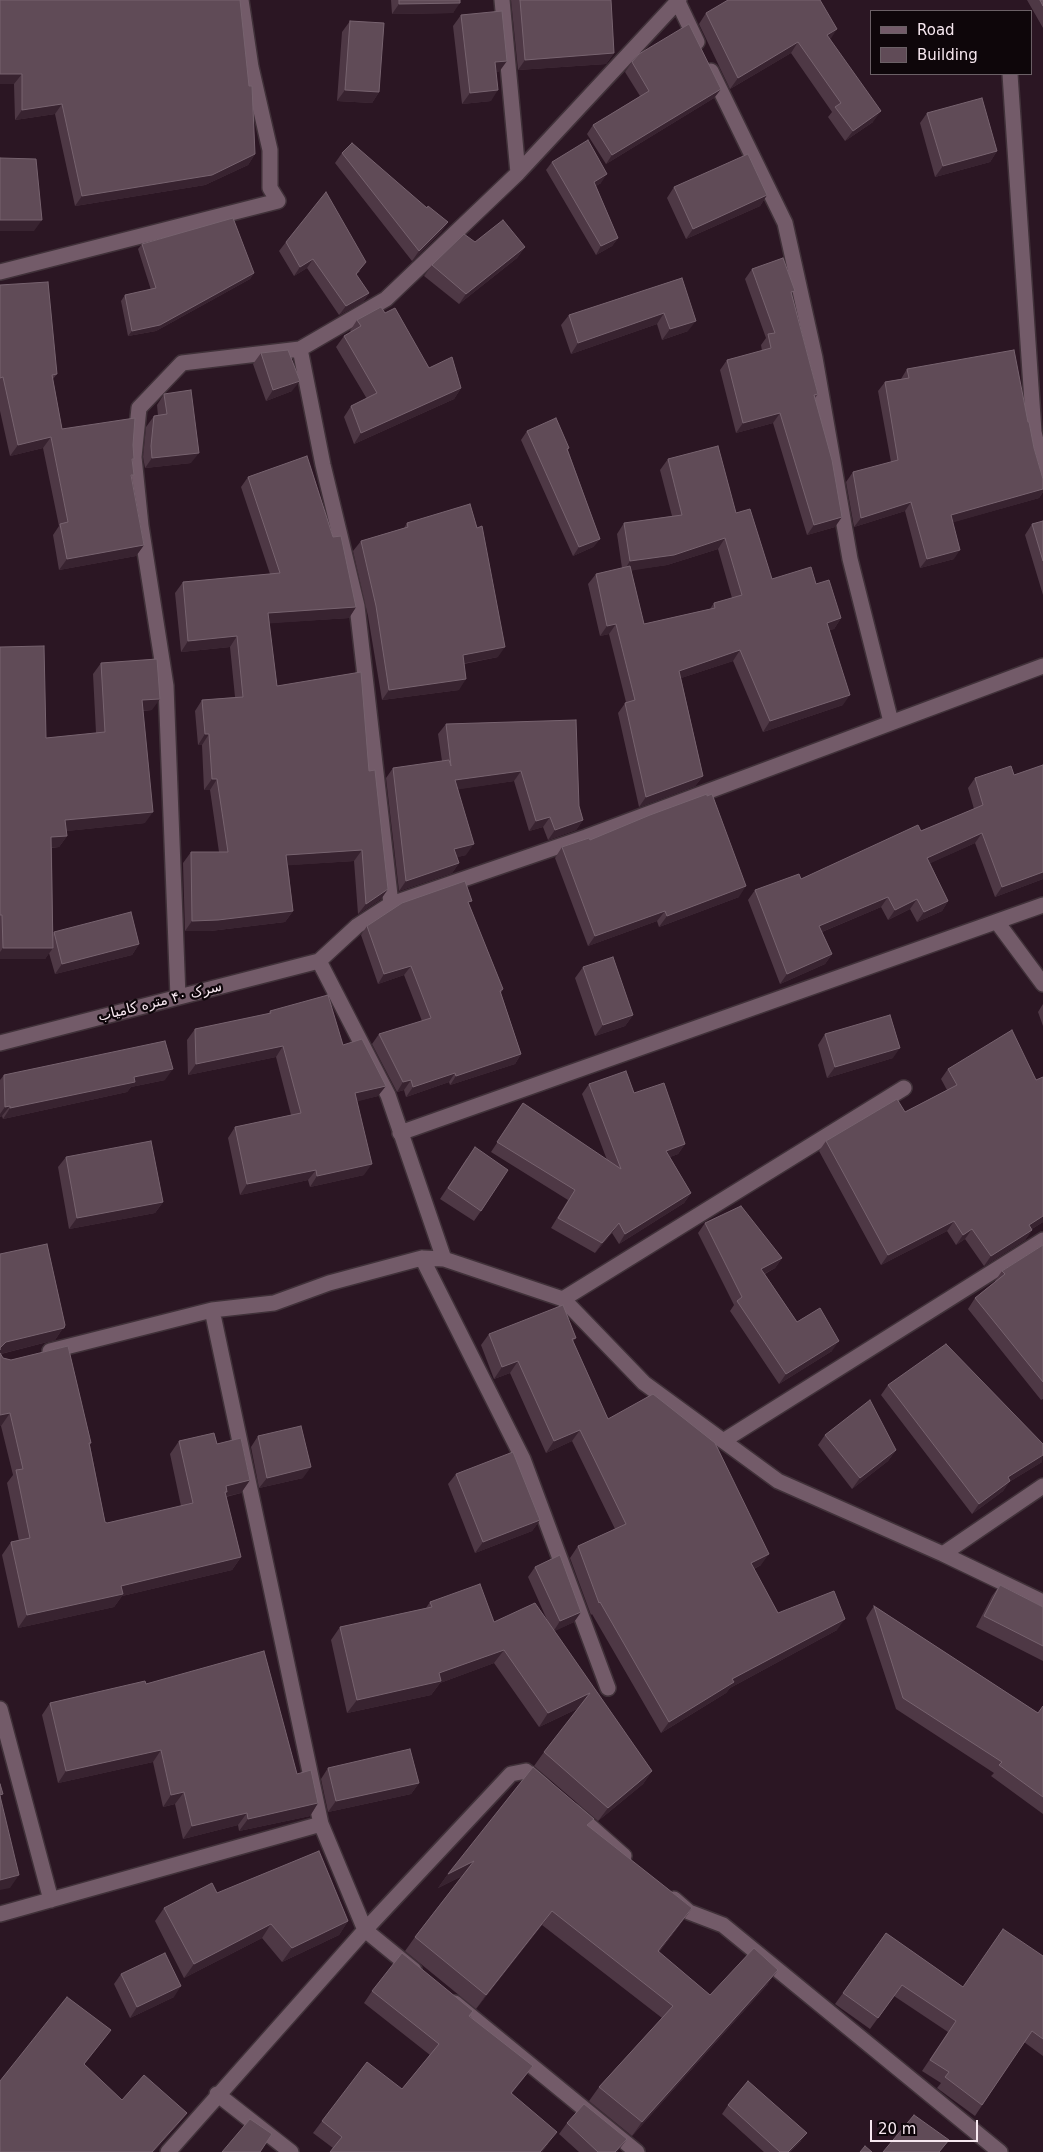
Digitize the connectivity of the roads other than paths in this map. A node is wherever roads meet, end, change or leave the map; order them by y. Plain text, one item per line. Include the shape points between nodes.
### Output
1 (241, 0) edge
2 (502, 0) edge
3 (678, 1) edge
4 (1010, 75) edge
5 (518, 173) junction
6 (0, 272) edge
7 (300, 349) junction
8 (1043, 470) edge
9 (1043, 666) edge
10 (891, 722) junction
11 (391, 904) junction
12 (1043, 905) edge
13 (997, 922) junction
14 (319, 961) junction
15 (1043, 984) edge
16 (178, 997) junction
17 (0, 1043) edge
18 (904, 1088) dead end
19 (400, 1133) junction
20 (1043, 1240) edge
21 (422, 1258) junction
22 (444, 1259) junction
23 (563, 1299) junction
24 (212, 1310) junction
25 (38, 1354) edge
26 (723, 1441) junction
27 (1043, 1486) edge
28 (943, 1554) junction
29 (1043, 1602) edge
30 (608, 1688) dead end
31 (0, 1709) edge
32 (321, 1824) junction
33 (637, 1867) edge
34 (659, 1887) edge
35 (51, 1900) junction
36 (0, 1914) edge
37 (365, 1930) junction
38 (426, 1979) edge
39 (441, 1991) edge
40 (217, 2094) junction
41 (168, 2152) edge
42 (291, 2152) edge
43 (638, 2152) edge
44 (1000, 2152) edge

1 - 6 street via 251,67 270,150 270,188 278,201
2 - 5 street
3 - 5 street
3 - 10 street via 784,223 815,358 850,558
4 - 8 street via 1034,432
5 - 7 street via 386,299
7 - 11 street via 323,465 357,606
7 - 16 street via 182,363 139,408 134,457 141,526 166,686
9 - 10 street
10 - 11 street via 586,837
11 - 14 street via 357,926
12 - 13 street
13 - 15 street
13 - 19 street
14 - 16 street, سرک ۴۰ متره کامیاب
14 - 19 street via 388,1096
16 - 17 street, سرک ۴۰ متره کامیاب
18 - 23 street
19 - 22 street
20 - 26 street
21 - 22 street
21 - 24 street via 329,1283 274,1304
21 - 30 street via 523,1459
22 - 23 street
23 - 26 street via 644,1382
24 - 25 street
24 - 32 street
26 - 28 street via 778,1481
27 - 28 street
28 - 29 street
31 - 35 street
32 - 35 street
32 - 37 street
33 - 37 street via 526,1771 512,1774
34 - 44 street via 689,1912 723,1926
35 - 36 street
37 - 38 street
37 - 40 street
39 - 43 street
40 - 41 street
40 - 42 street

